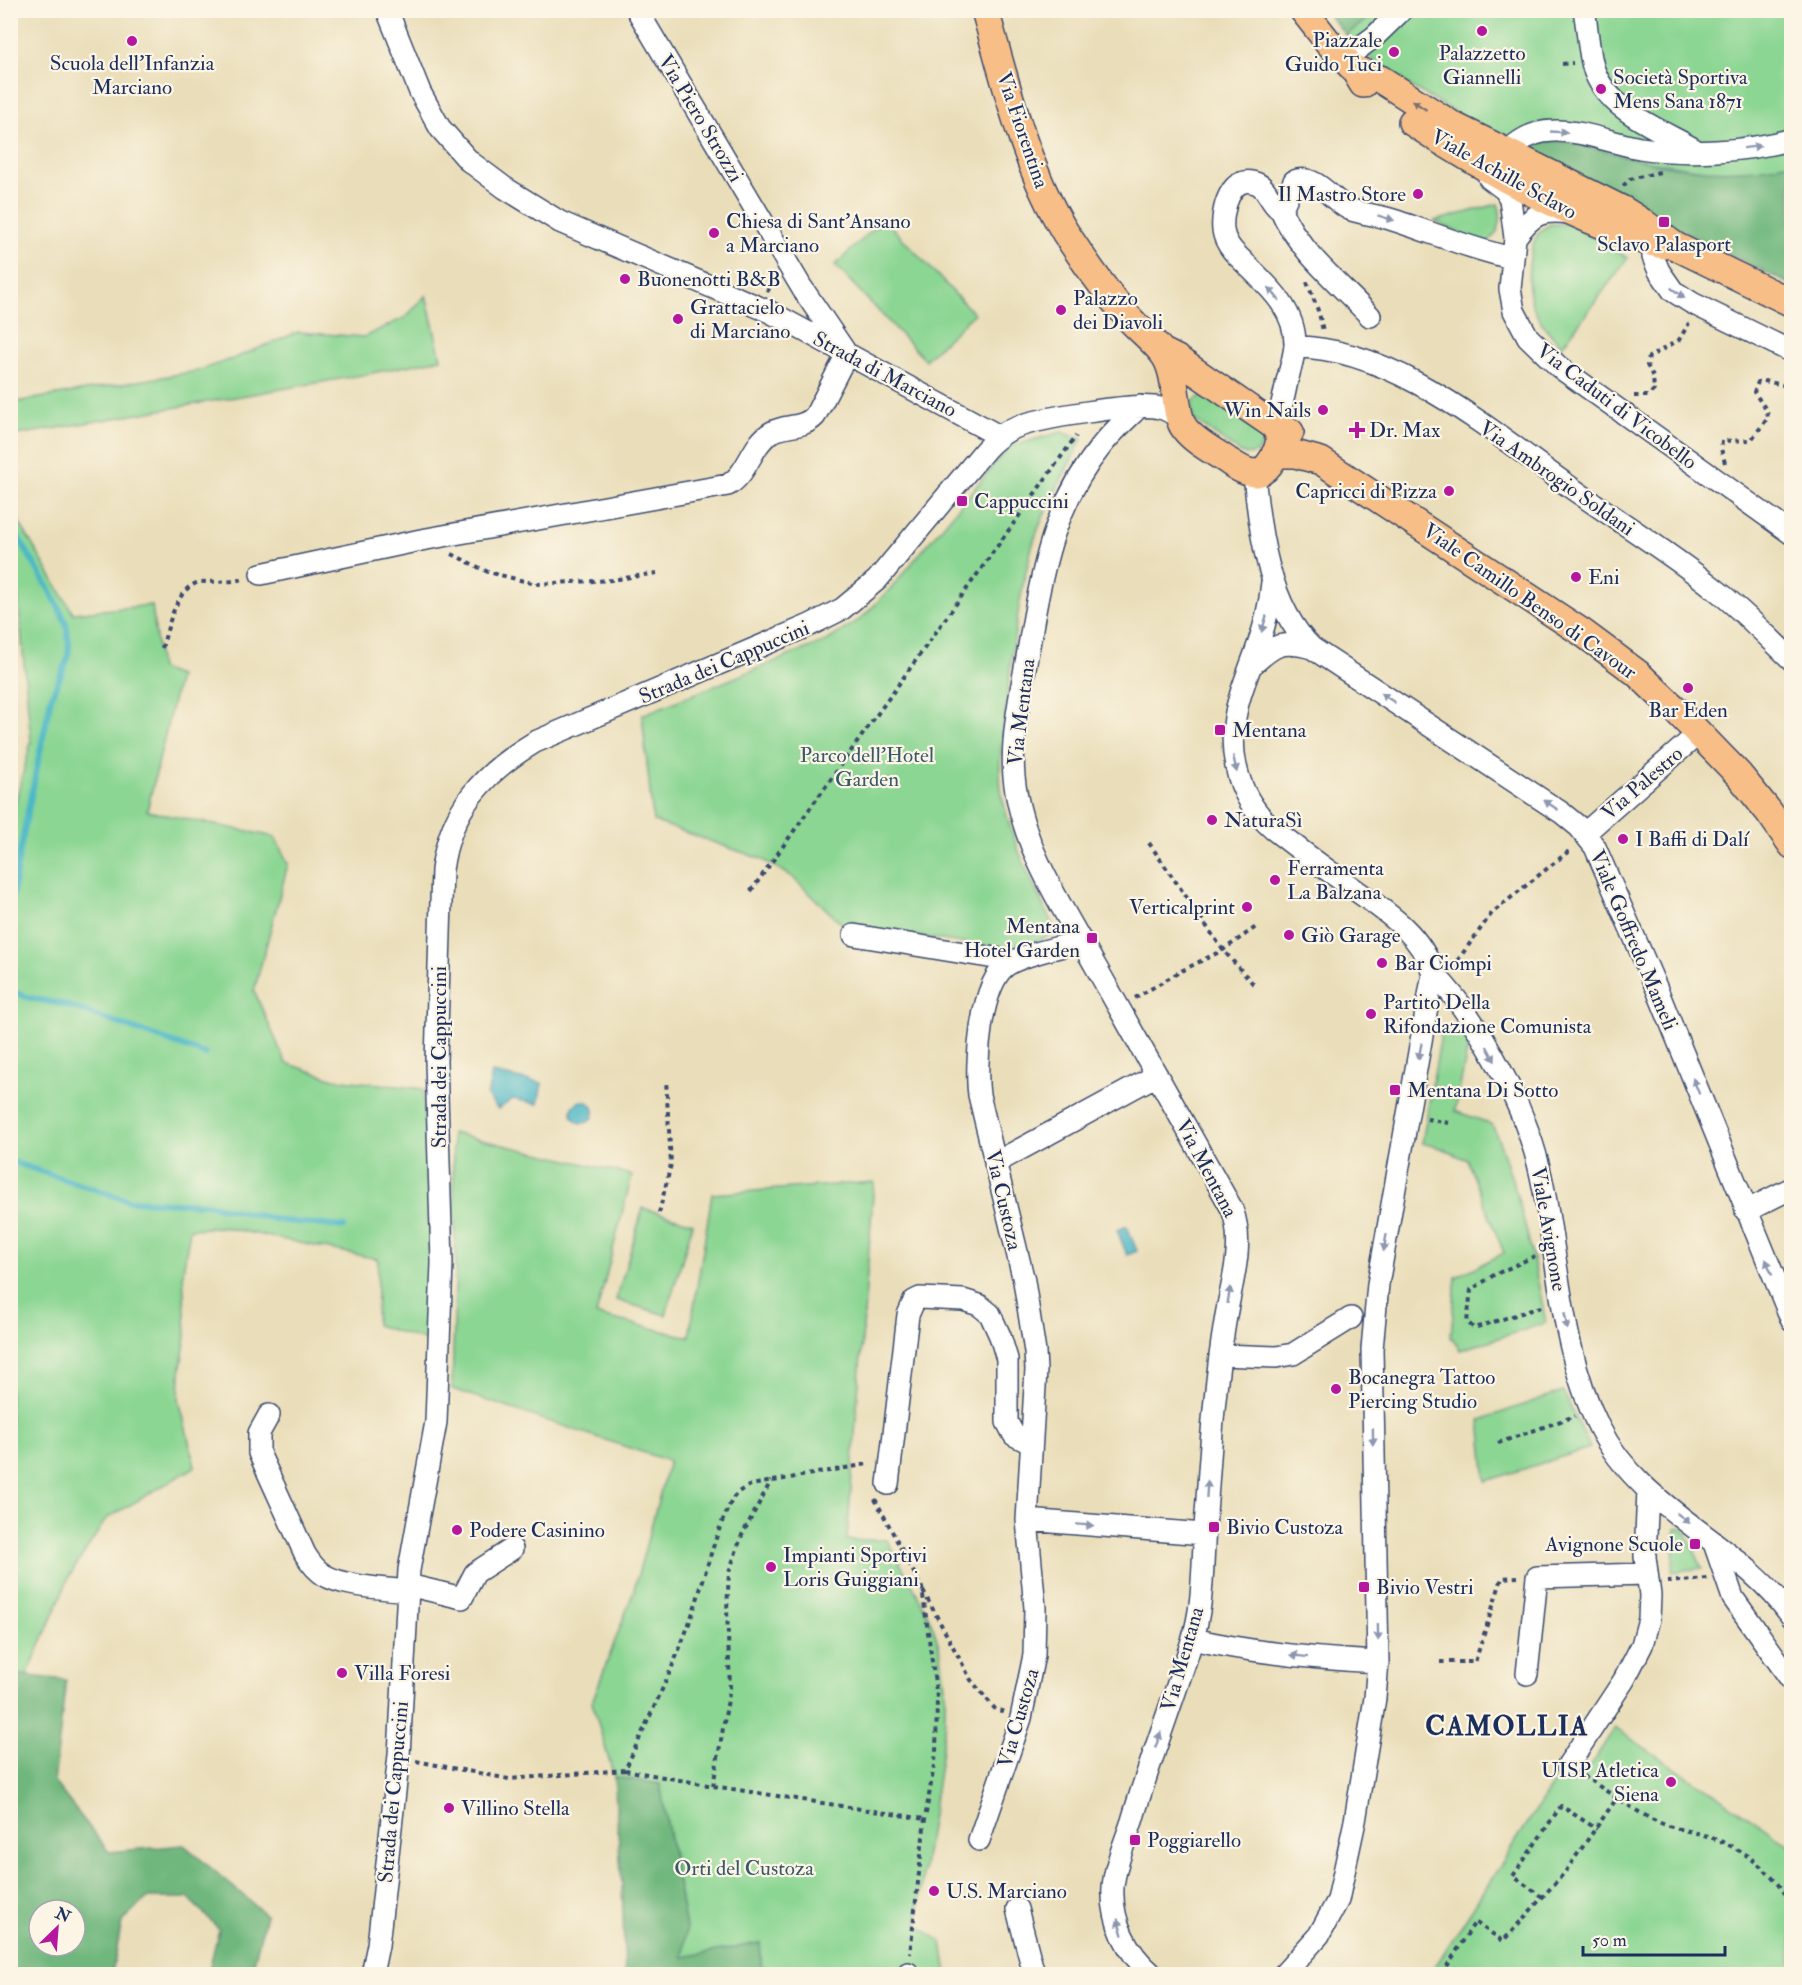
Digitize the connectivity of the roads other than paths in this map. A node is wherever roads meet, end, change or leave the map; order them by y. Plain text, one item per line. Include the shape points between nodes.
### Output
1 (387, 10) edge
2 (637, 10) edge
3 (985, 10) edge
4 (1303, 10) edge
5 (1402, 10) edge
6 (1584, 10) edge
7 (1349, 64) junction
8 (1429, 133) junction
9 (1791, 139) edge
10 (1454, 148) junction
11 (1697, 151) junction
12 (1507, 153) junction
13 (1532, 192) junction
14 (1280, 208) junction
15 (1511, 209) junction
16 (1576, 214) junction
17 (1661, 238) junction
18 (1073, 244) joint
19 (1513, 248) junction
20 (802, 288) junction
21 (1791, 303) edge
22 (1371, 316) dead end
23 (793, 324) junction
24 (1295, 343) junction
25 (1163, 352) junction
26 (1791, 352) edge
27 (847, 354) junction
28 (1212, 385) junction
29 (1140, 406) junction
30 (1179, 414) junction
31 (1273, 425) junction
32 (999, 436) junction
33 (1275, 453) junction
34 (1321, 461) junction
35 (1254, 473) junction
36 (1791, 534) edge
37 (261, 574) road end
38 (1272, 582) junction
39 (1312, 648) junction
40 (1791, 660) edge
41 (1251, 666) junction
42 (1699, 733) junction
43 (1585, 833) junction
44 (1791, 845) edge
45 (854, 935) dead end
46 (1082, 941) junction
47 (1013, 961) junction
48 (1442, 971) junction
49 (1157, 1075) junction
50 (995, 1163) junction
51 (1791, 1188) edge
52 (1746, 1211) junction
53 (1351, 1317) dead end
54 (1791, 1321) edge
55 (1220, 1356) junction
56 (269, 1415) dead end
57 (1031, 1441) junction
58 (880, 1489) road end
59 (1648, 1491) junction
60 (1027, 1520) junction
61 (1204, 1534) junction
62 (1714, 1542) junction
63 (512, 1549) dead end
64 (1647, 1579) junction
65 (408, 1588) junction
66 (1791, 1617) edge
67 (1193, 1639) junction
68 (1378, 1662) junction
69 (1527, 1674) dead end
70 (1791, 1680) edge
71 (1568, 1766) road end
72 (980, 1840) dead end
73 (1017, 1909) dead end
74 (372, 1974) edge
75 (1034, 1974) edge
76 (1152, 1974) edge
77 (1284, 1974) edge

1 - 23 street, Strada di Marciano via 435,120 477,168 560,222
2 - 20 street, Via Piero Strozzi
3 - 18 main road, Via Fiorentina via 1035,170
4 - 7 main road, Viale Achille Sclavo
5 - 7 street
6 - 11 street via 1594,69 1605,90 1626,109
7 - 8 main road, Viale Achille Sclavo via 1378,97
12 -> 7 main road, Viale Achille Sclavo via 1444,121 1380,79
8 - 10 main road, Viale Achille Sclavo
8 - 12 street via 1449,134 1490,157 1500,158
11 -> 9 street via 1747,148
10 - 13 main road, Viale Achille Sclavo
10 - 15 street, Via Caduti di Vicobello via 1474,169 1505,190
12 -> 11 street via 1530,136 1553,131 1641,148
12 - 17 main road, Viale Achille Sclavo via 1623,210
13 - 15 street
13 - 16 main road, Viale Achille Sclavo
13 - 17 street via 1561,193
14 -> 19 street via 1294,182 1305,180 1327,191 1347,208 1454,242
14 - 22 street via 1312,256
24 -> 14 street via 1285,308 1233,251 1223,230 1229,195 1241,183 1259,184
15 - 19 street, Via Caduti di Vicobello
16 - 17 main road, Viale Achille Sclavo
16 - 19 street via 1543,212 1528,221
17 - 21 main road, Viale Achille Sclavo
17 -> 26 street via 1653,257 1673,291
18 - 25 main road, Viale Camillo Benso di Cavour via 1127,316
19 - 36 street, Via Caduti di Vicobello via 1510,289 1514,311 1523,332 1541,352
20 - 23 street
20 - 27 street, Via Piero Strozzi
23 - 27 street, Strada di Marciano
24 - 31 street
24 - 40 street, Via Ambrogio Soldani via 1365,360 1446,400 1713,586
25 - 28 main road, Viale Camillo Benso di Cavour
25 - 30 main road, Viale Camillo Benso di Cavour via 1175,382
27 - 32 street, Strada di Marciano
27 - 37 street via 815,417 807,423 774,430 762,441 739,477 728,485 421,540
28 - 30 main road via 1191,390 1184,397
28 - 31 main road, Viale Camillo Benso di Cavour
29 - 30 street
29 - 32 street via 1027,423
29 - 46 street, Via Mentana via 1102,444 1058,518 1036,607 1015,733 1014,780 1022,815 1040,864
30 - 35 main road via 1190,435
31 - 33 main road via 1280,437
31 - 34 main road, Viale Camillo Benso di Cavour via 1306,442
32 - 65 street, Strada dei Cappuccini via 854,602 810,626 535,742 494,769 458,815 442,870 436,1061 442,1263 436,1422
33 - 34 main road, Viale Camillo Benso di Cavour
33 - 35 main road via 1264,470
34 - 42 main road, Viale Camillo Benso di Cavour via 1598,644 1660,694
35 - 38 street, Viale Goffredo Mameli
38 - 39 street, Viale Goffredo Mameli via 1293,626
38 -> 41 street via 1266,621
39 - 41 street, Viale Goffredo Mameli via 1280,644
43 -> 39 street, Viale Goffredo Mameli via 1552,806
41 -> 48 street via 1238,704 1232,745 1236,770 1253,808 1273,829 1403,928
42 - 43 street, Via Palestro
42 - 44 main road, Viale Camillo Benso di Cavour via 1754,792
52 -> 43 street, Viale Goffredo Mameli via 1606,869
45 - 47 street
46 - 47 street, Via Custoza
46 - 49 street, Via Mentana
47 - 50 street, Via Custoza via 991,984 978,1058 979,1095
48 -> 59 street, Viale Avignone via 1517,1106 1540,1173 1580,1383 1613,1452
48 -> 68 street via 1380,1274 1372,1349
49 - 50 street
55 -> 49 street, Via Mentana via 1238,1228 1232,1209
50 - 57 street, Via Custoza via 1024,1281 1035,1352
51 - 52 street
54 -> 52 street, Viale Goffredo Mameli
53 - 55 street via 1293,1354
61 -> 55 street, Via Mentana
56 - 65 street via 260,1433 259,1453 314,1567 333,1579
57 - 58 street via 1014,1435 1007,1422 1007,1359 990,1314 963,1300 920,1298 912,1304 908,1315
57 - 60 street, Via Custoza
59 -> 62 street, Viale Avignone
59 - 64 street
60 -> 61 street
60 - 72 street, Via Custoza via 1035,1608 1033,1665 1021,1718
61 - 67 street, Via Mentana via 1200,1605
62 - 66 street, Viale Avignone via 1762,1584
62 - 70 street via 1733,1598
63 - 65 street via 475,1573 462,1598
64 - 69 street via 1537,1577
64 - 71 street via 1649,1619 1638,1655
65 - 74 street, Strada dei Cappuccini via 399,1755
68 -> 67 street via 1295,1656
76 -> 67 street, Via Mentana via 1126,1945 1116,1915 1113,1887 1148,1767
68 - 77 street via 1355,1821 1338,1900 1319,1935
73 - 75 street

